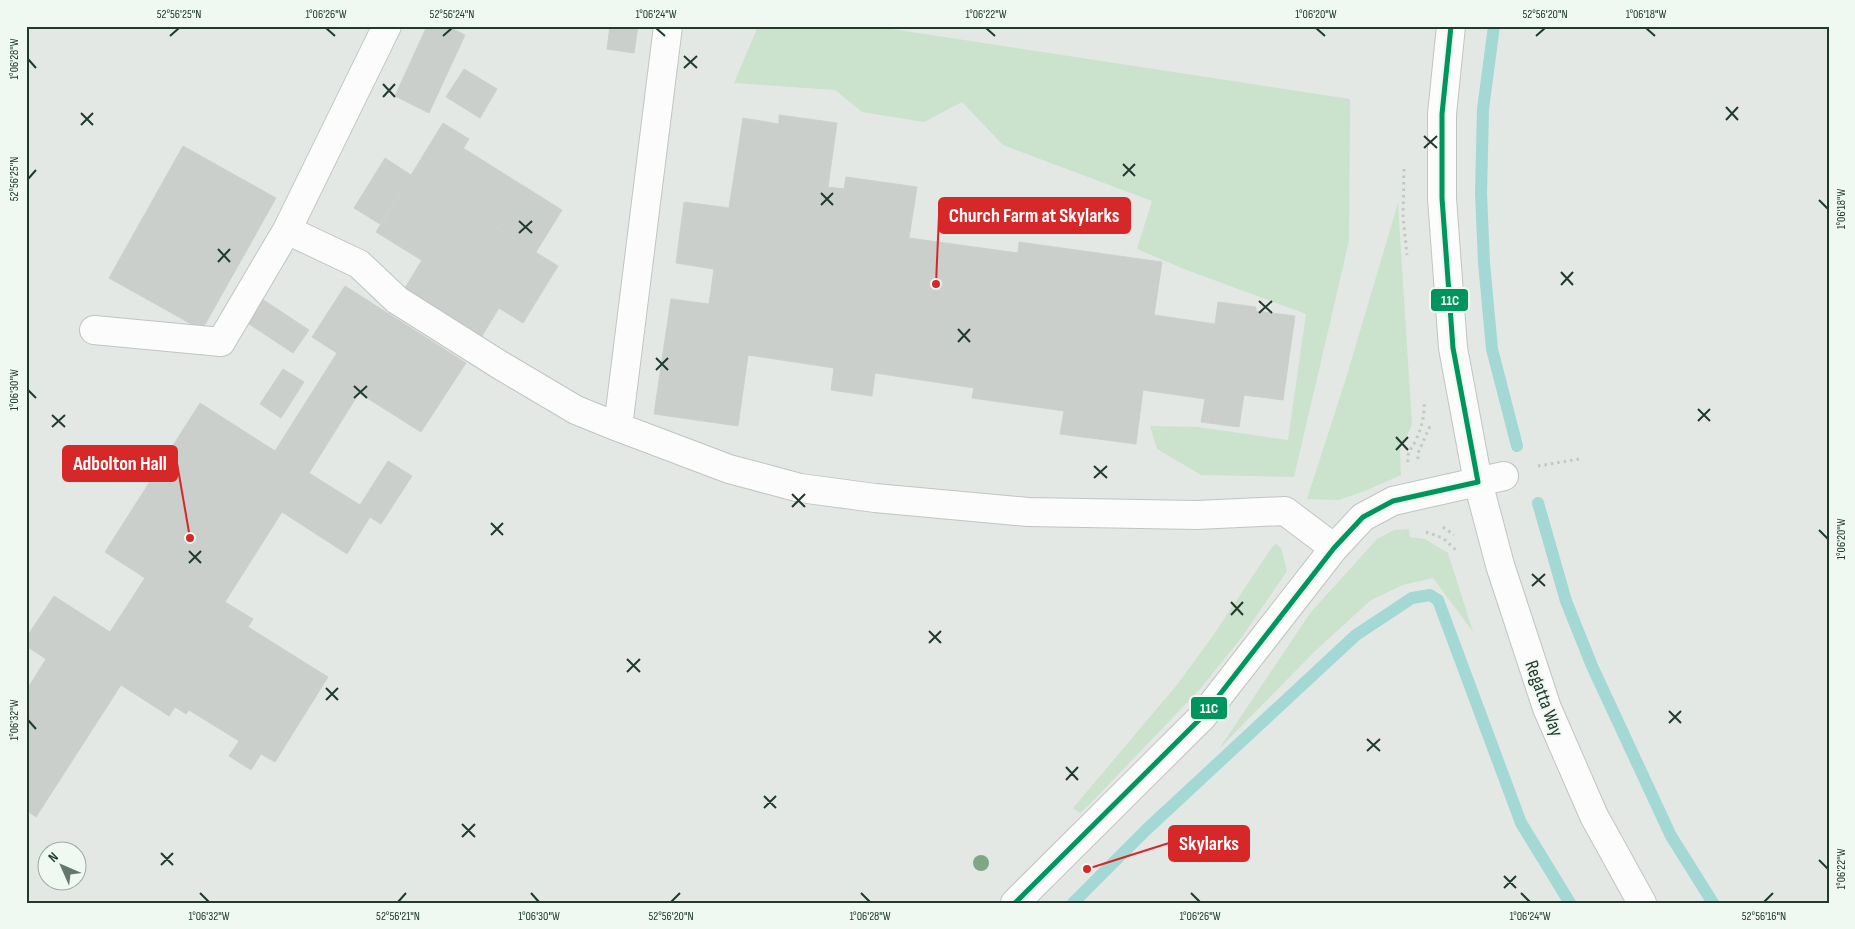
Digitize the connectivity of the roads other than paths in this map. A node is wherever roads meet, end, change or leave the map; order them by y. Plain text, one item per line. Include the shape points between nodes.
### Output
1 (388, 26) edge
2 (668, 26) edge
3 (1451, 26) edge
4 (287, 230) junction
5 (94, 330) dead end
6 (618, 427) junction
7 (1504, 476) dead end
8 (1478, 482) junction
9 (1334, 548) junction
10 (1015, 903) edge
11 (1642, 903) edge

1 - 4 street
2 - 6 street
3 - 8 street, Regatta Way via 1442,114 1442,198 1453,348
4 - 5 street via 221,342
4 - 6 street via 359,264 397,300 500,366 576,410
6 - 9 street via 729,468 800,488 1028,512 1196,515 1285,511
7 - 8 street
8 - 9 street via 1393,501 1363,517
8 - 11 street, Regatta Way via 1500,565 1547,708 1594,816
9 - 10 street via 1203,716

